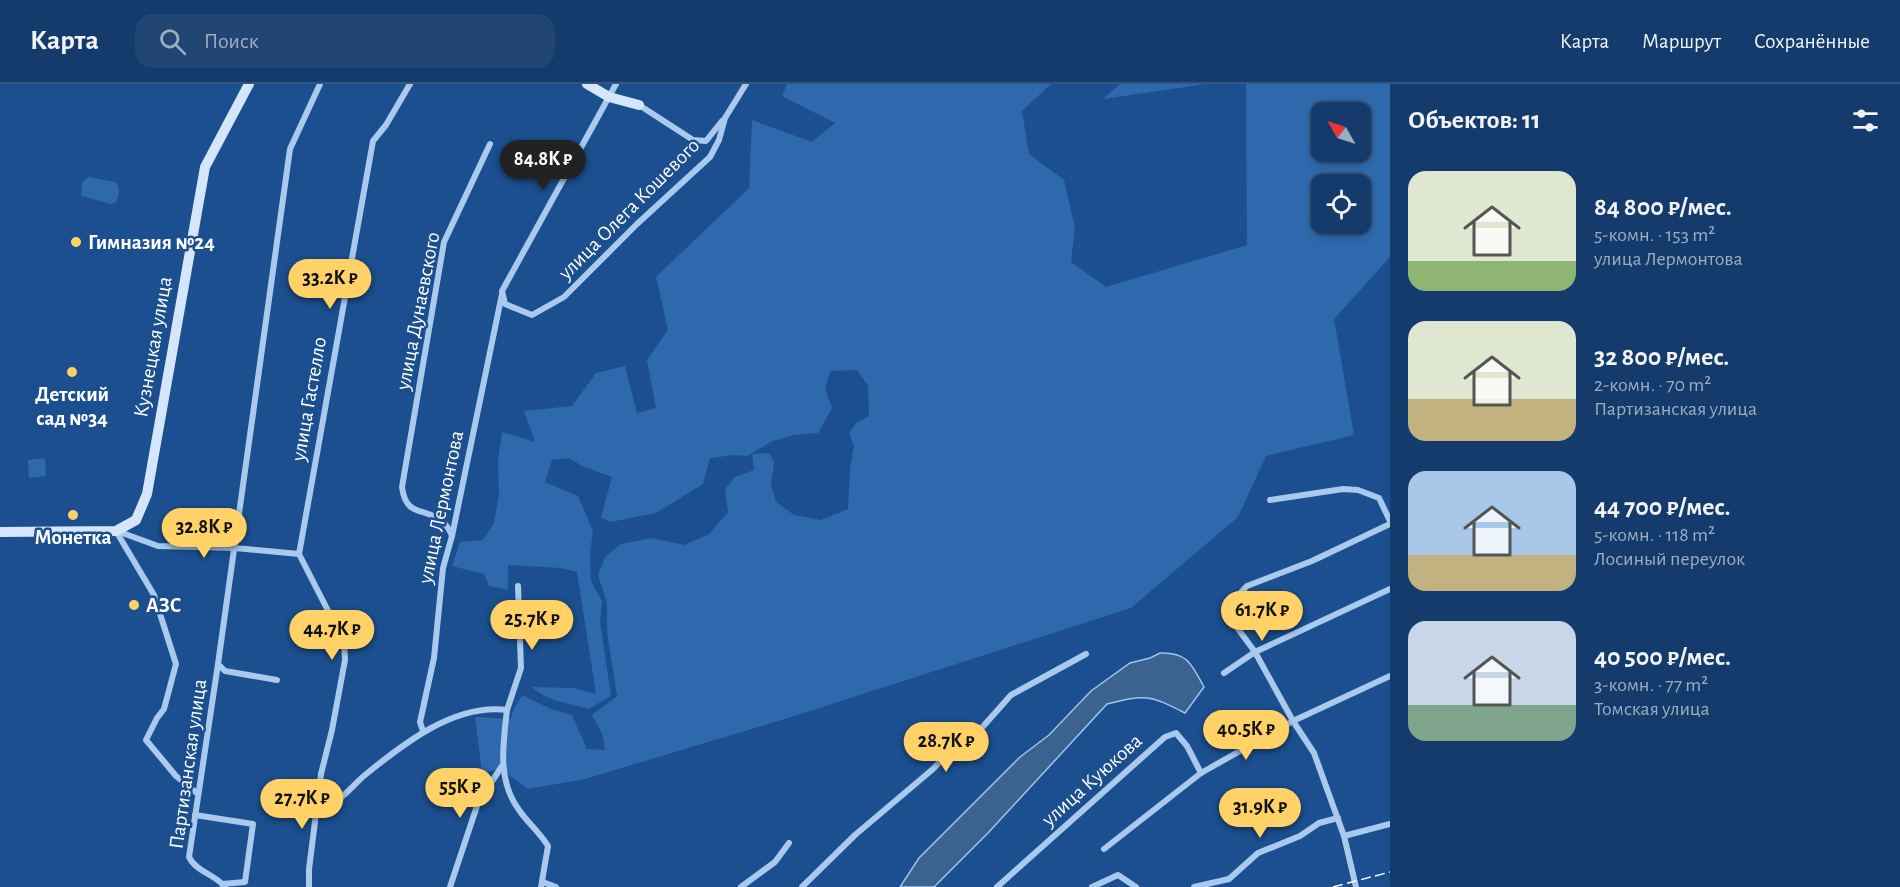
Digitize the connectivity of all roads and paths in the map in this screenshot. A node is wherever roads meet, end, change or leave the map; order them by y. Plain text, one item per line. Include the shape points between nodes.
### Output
1 (249, 84) edge
2 (320, 84) edge
3 (410, 84) edge
4 (587, 84) edge
5 (616, 84) edge
6 (746, 84) edge
7 (609, 97) junction
8 (639, 105) joint
9 (725, 118) junction
10 (490, 144) dead end
11 (502, 291) junction
12 (1270, 500) dead end
13 (1390, 522) edge
14 (0, 532) edge
15 (111, 532) junction
16 (452, 536) junction
17 (235, 548) junction
18 (299, 554) junction
19 (518, 586) dead end
20 (1390, 589) edge
21 (1255, 652) junction
22 (1086, 654) dead end
23 (218, 664) junction
24 (1224, 673) dead end
25 (1390, 676) edge
26 (278, 680) dead end
27 (507, 710) junction
28 (1293, 721) junction
29 (423, 731) junction
30 (502, 765) junction
31 (1201, 773) junction
32 (198, 794) junction
33 (317, 807) junction
34 (195, 815) junction
35 (1338, 818) junction
36 (1390, 824) edge
37 (1344, 836) junction
38 (789, 843) dead end
39 (1104, 849) dead end
40 (542, 884) edge
41 (224, 886) edge
42 (309, 887) edge
43 (450, 887) edge
44 (556, 887) edge
45 (741, 887) edge
46 (802, 887) edge
47 (998, 887) edge
48 (1092, 887) edge
49 (1137, 887) edge
50 (1194, 887) edge
51 (1356, 887) edge

1 - 15 main road, Кузнецкая улица via 205,167 147,494 136,520
2 - 17 street, Партизанская улица via 290,149
3 - 18 street, улица Гастелло via 373,141
4 - 7 main road
5 - 7 street, улица Лермонтова
6 - 9 street, улица Олега Кошевого
7 - 8 main road
7 - 11 street, улица Лермонтова
8 - 9 street via 693,140 706,141
9 - 11 street, улица Олега Кошевого via 710,157 564,297 532,315 505,304
10 - 16 street, улица Дунаевского via 444,242 402,487 403,500 412,509 446,524
11 - 16 street, улица Лермонтова
12 - 13 street via 1358,489 1379,498
13 - 21 street via 1312,561 1247,586 1229,605 1230,618
14 - 15 main road
15 - 17 street via 158,546
15 - 32 street via 154,595 176,664 164,709 146,740 176,776
16 - 29 street, улица Лермонтова via 443,568 434,658 420,722
17 - 18 street
17 - 23 street, Партизанская улица
18 - 33 street via 344,642 345,660
19 - 27 street via 521,668
20 - 21 street
21 - 24 street
21 - 28 street
22 - 46 street via 1011,695 979,731 955,746
23 - 26 street, Партизанская улица via 225,671
23 - 32 street, Партизанская улица
25 - 28 street
27 - 29 street via 472,712
27 - 30 street
28 - 31 street
28 - 35 street via 1314,753
29 - 33 street via 330,806
30 - 40 street via 512,800 548,846
30 - 43 street via 478,803
31 - 39 street
31 - 47 street, улица Куюкова via 1176,733 1165,737
32 - 34 street, Партизанская улица
33 - 42 street
34 - 41 street, Партизанская улица via 189,857 193,865
34 - 41 street via 253,824 245,882
35 - 37 street
35 - 50 street via 1319,823 1300,836 1258,853 1229,879
36 - 37 street
37 - 51 street
38 - 45 street via 775,862
40 - 44 street
48 - 49 street via 1118,875

